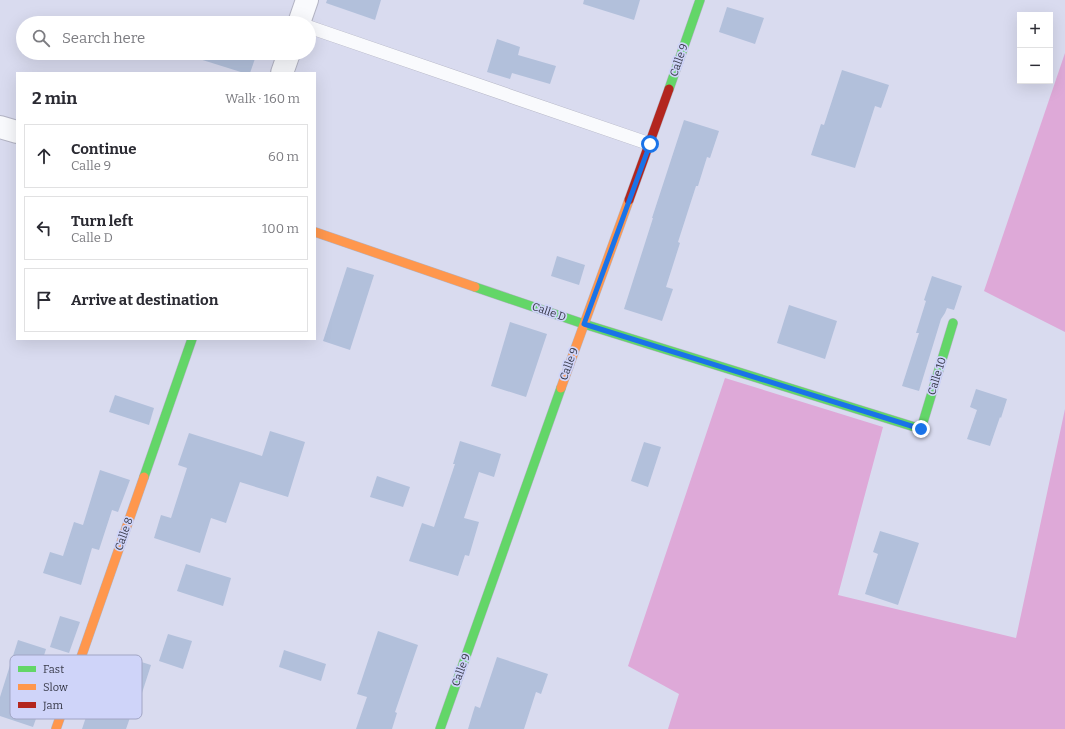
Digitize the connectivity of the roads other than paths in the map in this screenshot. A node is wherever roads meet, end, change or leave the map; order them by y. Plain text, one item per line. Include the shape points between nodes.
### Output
1 (307, 0) edge
2 (700, 0) edge
3 (301, 16) edge
4 (316, 29) edge
5 (287, 60) edge
6 (282, 72) edge
7 (0, 127) edge
8 (16, 132) edge
9 (650, 144) junction
10 (316, 232) edge
11 (953, 323) dead end
12 (584, 324) junction
13 (192, 340) edge
14 (921, 429) joint
15 (82, 655) edge
16 (59, 719) edge
17 (56, 729) edge
18 (440, 729) edge

1 - 3 street
2 - 9 street, Calle 9
4 - 9 lane
5 - 6 street
7 - 8 street
9 - 12 street, Calle 9
10 - 12 street, Calle D
11 - 14 street, Calle 10
12 - 14 street, Calle D
12 - 18 street, Calle 9
13 - 15 street, Calle 8
16 - 17 street, Calle 8

